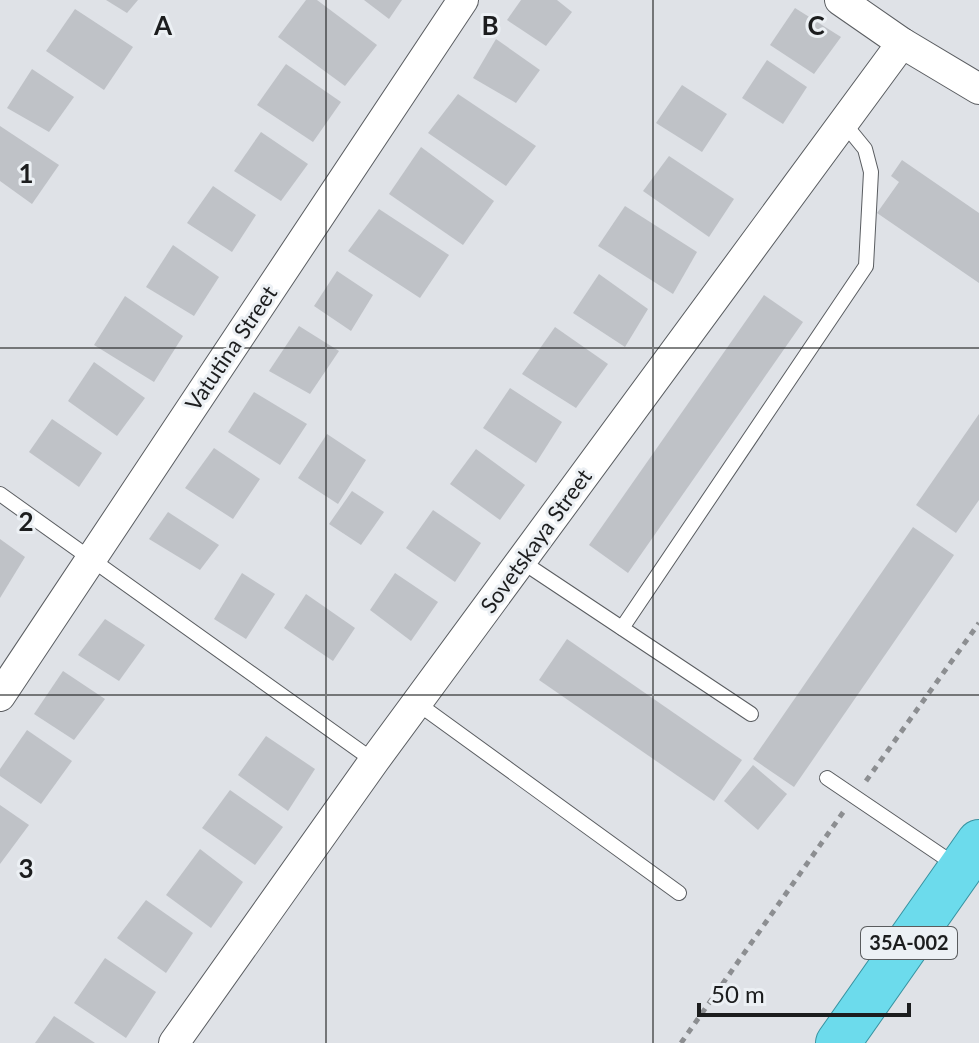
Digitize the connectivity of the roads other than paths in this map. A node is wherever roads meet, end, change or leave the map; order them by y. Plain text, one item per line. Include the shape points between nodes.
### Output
1 (463, 0) edge
2 (845, 1) edge
3 (902, 43) junction
4 (979, 89) edge
5 (843, 122) junction
6 (0, 494) edge
7 (90, 561) junction
8 (521, 561) junction
9 (622, 628) junction
10 (0, 696) edge
11 (417, 703) junction
12 (751, 714) dead end
13 (374, 761) junction
14 (827, 778) dead end
15 (970, 855) edge
16 (679, 893) dead end
17 (174, 1043) edge
18 (838, 1043) edge

1 - 7 street, Vatutina Street
2 - 3 street
3 - 4 street
3 - 5 street, Sovetskaya Street
5 - 8 street, Sovetskaya Street
5 - 9 lane via 865,149 871,172 866,266
6 - 7 lane
7 - 10 street, Vatutina Street
7 - 13 lane
8 - 9 lane
8 - 11 street, Sovetskaya Street
9 - 12 lane
11 - 13 street, Sovetskaya Street
11 - 16 lane
13 - 17 street, Sovetskaya Street
14 - 15 lane
15 - 18 highway, 35А-002

